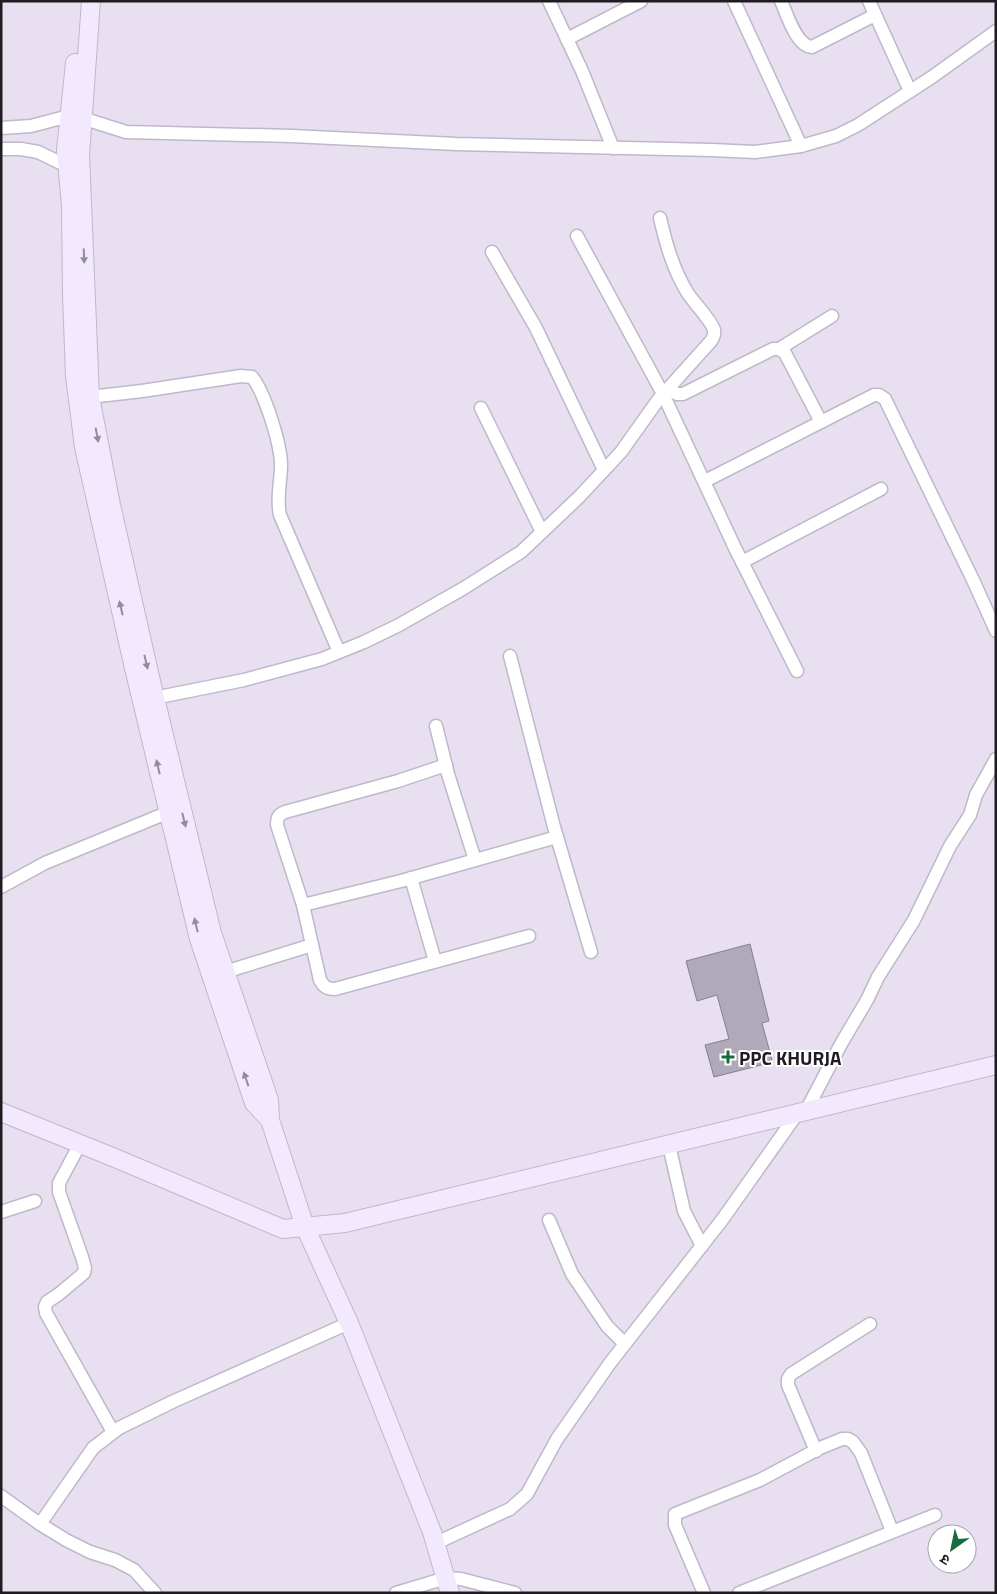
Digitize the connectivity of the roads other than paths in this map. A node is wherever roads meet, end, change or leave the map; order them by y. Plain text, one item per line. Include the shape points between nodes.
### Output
1 (80, 1) edge
2 (91, 1) edge
3 (549, 1) edge
4 (641, 1) edge
5 (734, 1) edge
6 (781, 1) edge
7 (869, 1) edge
8 (875, 15) junction
9 (996, 31) edge
10 (567, 39) junction
11 (910, 91) junction
12 (75, 124) junction
13 (1, 128) edge
14 (801, 146) junction
15 (612, 148) junction
16 (1, 149) edge
17 (71, 157) junction
18 (660, 218) dead end
19 (577, 236) dead end
20 (492, 252) dead end
21 (832, 316) dead end
22 (779, 349) junction
23 (666, 392) junction
24 (90, 397) junction
25 (481, 408) dead end
26 (820, 422) junction
27 (604, 470) junction
28 (705, 481) junction
29 (881, 489) dead end
30 (542, 532) junction
31 (742, 562) junction
32 (996, 631) edge
33 (339, 652) junction
34 (510, 656) dead end
35 (798, 671) dead end
36 (154, 698) junction
37 (436, 726) dead end
38 (996, 759) edge
39 (446, 765) junction
40 (169, 812) junction
41 (557, 837) junction
42 (475, 860) junction
43 (411, 878) junction
44 (1, 887) edge
45 (302, 905) junction
46 (529, 936) dead end
47 (312, 945) junction
48 (591, 952) dead end
49 (435, 961) junction
50 (225, 972) junction
51 (996, 1065) edge
52 (1, 1112) edge
53 (801, 1112) junction
54 (270, 1120) junction
55 (80, 1144) junction
56 (668, 1144) junction
57 (35, 1201) dead end
58 (1, 1212) edge
59 (549, 1220) dead end
60 (305, 1227) junction
61 (702, 1246) junction
62 (349, 1323) junction
63 (870, 1324) dead end
64 (624, 1344) junction
65 (113, 1432) junction
66 (816, 1451) junction
67 (1, 1496) edge
68 (935, 1515) dead end
69 (40, 1524) junction
70 (892, 1532) junction
71 (436, 1543) junction
72 (448, 1585) edge
73 (155, 1593) edge
74 (396, 1593) edge
75 (515, 1593) edge
76 (704, 1593) edge
77 (738, 1593) edge

1 - 12 street
2 - 12 street
3 - 10 street
4 - 10 street
5 - 14 street
6 - 8 street via 797,36 807,47
7 - 8 street
8 - 11 street
9 - 11 street
10 - 15 street
11 - 14 street via 858,125 836,136
12 - 13 street
12 - 15 street via 126,132
12 - 17 street
14 - 15 street via 755,152
16 - 17 street
17 -> 24 street
40 -> 17 street via 84,447 75,376
18 - 23 street via 680,281 714,330 711,342
19 - 23 street
20 - 27 street via 536,328
21 - 22 street
22 - 23 street via 773,349 683,394
22 - 26 street via 785,353
23 - 27 street
23 - 28 street
24 - 33 street via 252,377 268,411 280,451 280,515
24 -> 36 street
25 - 30 street
26 - 28 street
26 - 32 street via 874,394 885,399
27 - 30 street
28 - 31 street
29 - 31 street
30 - 33 street via 521,552 464,588 399,625
31 - 35 street
33 - 36 street via 244,680
34 - 41 street
36 -> 50 street via 212,934
37 - 39 street
38 - 53 street via 914,920
39 - 42 street
39 - 45 street via 280,815 277,825
40 - 44 street via 46,863
54 -> 40 street via 254,1103 199,939
41 - 42 street
41 - 48 street
42 - 43 street
43 - 45 street
43 - 49 street
45 - 47 street
46 - 49 street
47 - 49 street via 320,980 328,989
47 - 50 street
50 - 54 street via 269,1100
51 - 53 street
52 - 55 street
53 - 56 street
53 - 61 street
54 - 60 street
55 - 60 street via 283,1229
55 - 65 street via 59,1183 59,1192 82,1257 84,1273 45,1307
56 - 60 street via 345,1223
56 - 61 street via 684,1210
57 - 58 street
59 - 64 street via 572,1274 606,1326
60 - 62 street
61 - 64 street
62 - 65 street
62 - 71 street
63 - 66 street via 788,1379
64 - 71 street via 557,1439 527,1494 510,1509
65 - 69 street via 93,1448
66 - 70 street via 842,1439 848,1439 856,1446
66 - 76 street via 760,1480 675,1514 675,1525
67 - 69 street
68 - 70 street
69 - 73 street via 90,1552 134,1570
70 - 77 street
71 - 72 street
72 - 74 street
72 - 75 street via 461,1579

